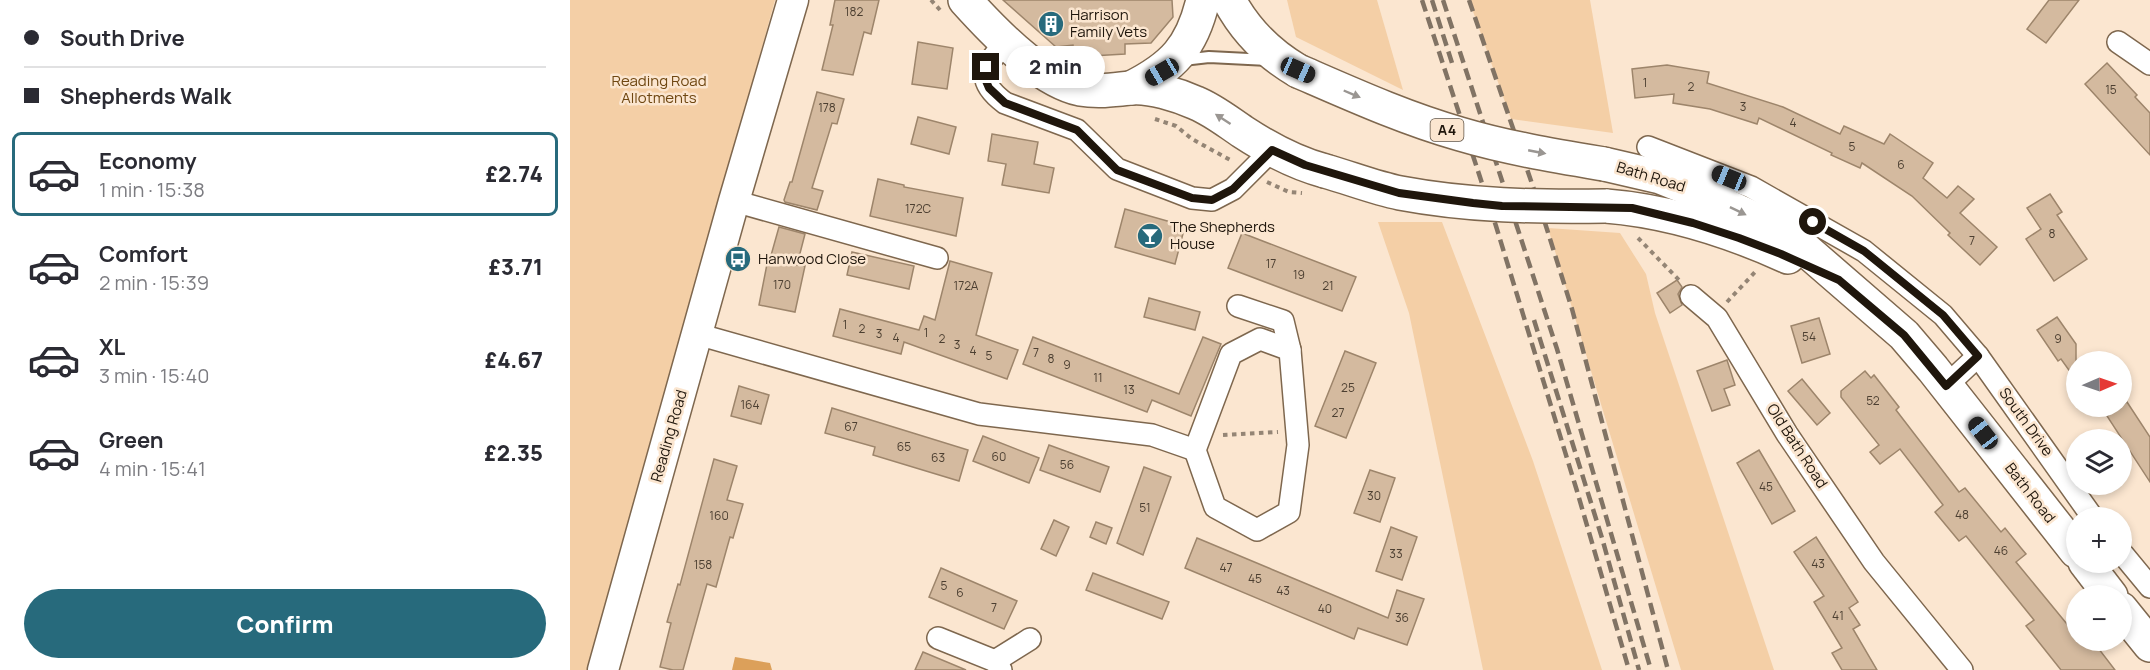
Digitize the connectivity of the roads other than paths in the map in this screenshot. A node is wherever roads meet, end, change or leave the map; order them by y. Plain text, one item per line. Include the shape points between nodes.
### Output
1 (793, 0) edge
2 (965, 0) edge
3 (1203, 0) edge
4 (1229, 0) edge
5 (1006, 42) junction
6 (2118, 42) dead end
7 (1172, 63) junction
8 (2150, 64) edge
9 (1291, 66) junction
10 (1131, 88) junction
11 (1648, 147) dead end
12 (1272, 150) junction
13 (734, 201) junction
14 (937, 258) dead end
15 (1839, 280) junction
16 (1690, 296) road end
17 (1238, 306) dead end
18 (697, 334) junction
19 (1290, 350) junction
20 (1978, 356) junction
21 (1946, 386) junction
22 (1197, 443) junction
23 (2085, 507) edge
24 (2066, 538) edge
25 (2132, 565) edge
26 (2093, 573) edge
27 (2103, 585) edge
28 (2150, 587) edge
29 (2132, 623) edge
30 (938, 638) dead end
31 (1030, 639) dead end
32 (2150, 645) edge
33 (998, 665) edge
34 (603, 670) edge
35 (1962, 670) edge

1 - 13 street, Reading Road
2 - 5 main road, A4
3 - 7 main road, A4 via 1191,34
4 - 9 main road, Bath Road / A4 via 1253,35
5 - 10 main road, A4 via 1038,69 1066,85 1102,91
5 - 12 street via 986,67 986,81 995,95 1005,103 1077,130 1117,170 1192,198 1212,200 1233,189
6 - 8 street
7 - 9 lane via 1209,57
7 - 10 main road, A4
9 -> 15 main road, Bath Road / A4, bridge via 1377,104 1460,134 1660,177 1754,218 1807,251
12 -> 10 main road, A4 via 1196,103
11 - 20 street, South Drive via 1751,187 1864,251 1943,315
12 - 15 main road, A4, bridge via 1305,165 1399,193 1520,207 1632,208 1693,223 1781,254
13 - 14 street
13 - 18 street, Reading Road
15 - 21 main road, Bath Road / A4 via 1904,335
16 - 35 street, Old Bath Road via 1717,318 1786,434 1874,561
17 - 19 street via 1283,321
18 - 22 street via 979,414
18 - 34 street, Reading Road
19 - 22 street via 1260,339 1231,354
19 - 22 street via 1298,445 1289,512 1257,530 1215,507
20 - 21 street
20 - 23 street, South Drive
21 - 24 main road, Bath Road / A4
25 - 28 street
26 - 27 main road
29 - 32 main road
30 - 33 street
31 - 33 street

